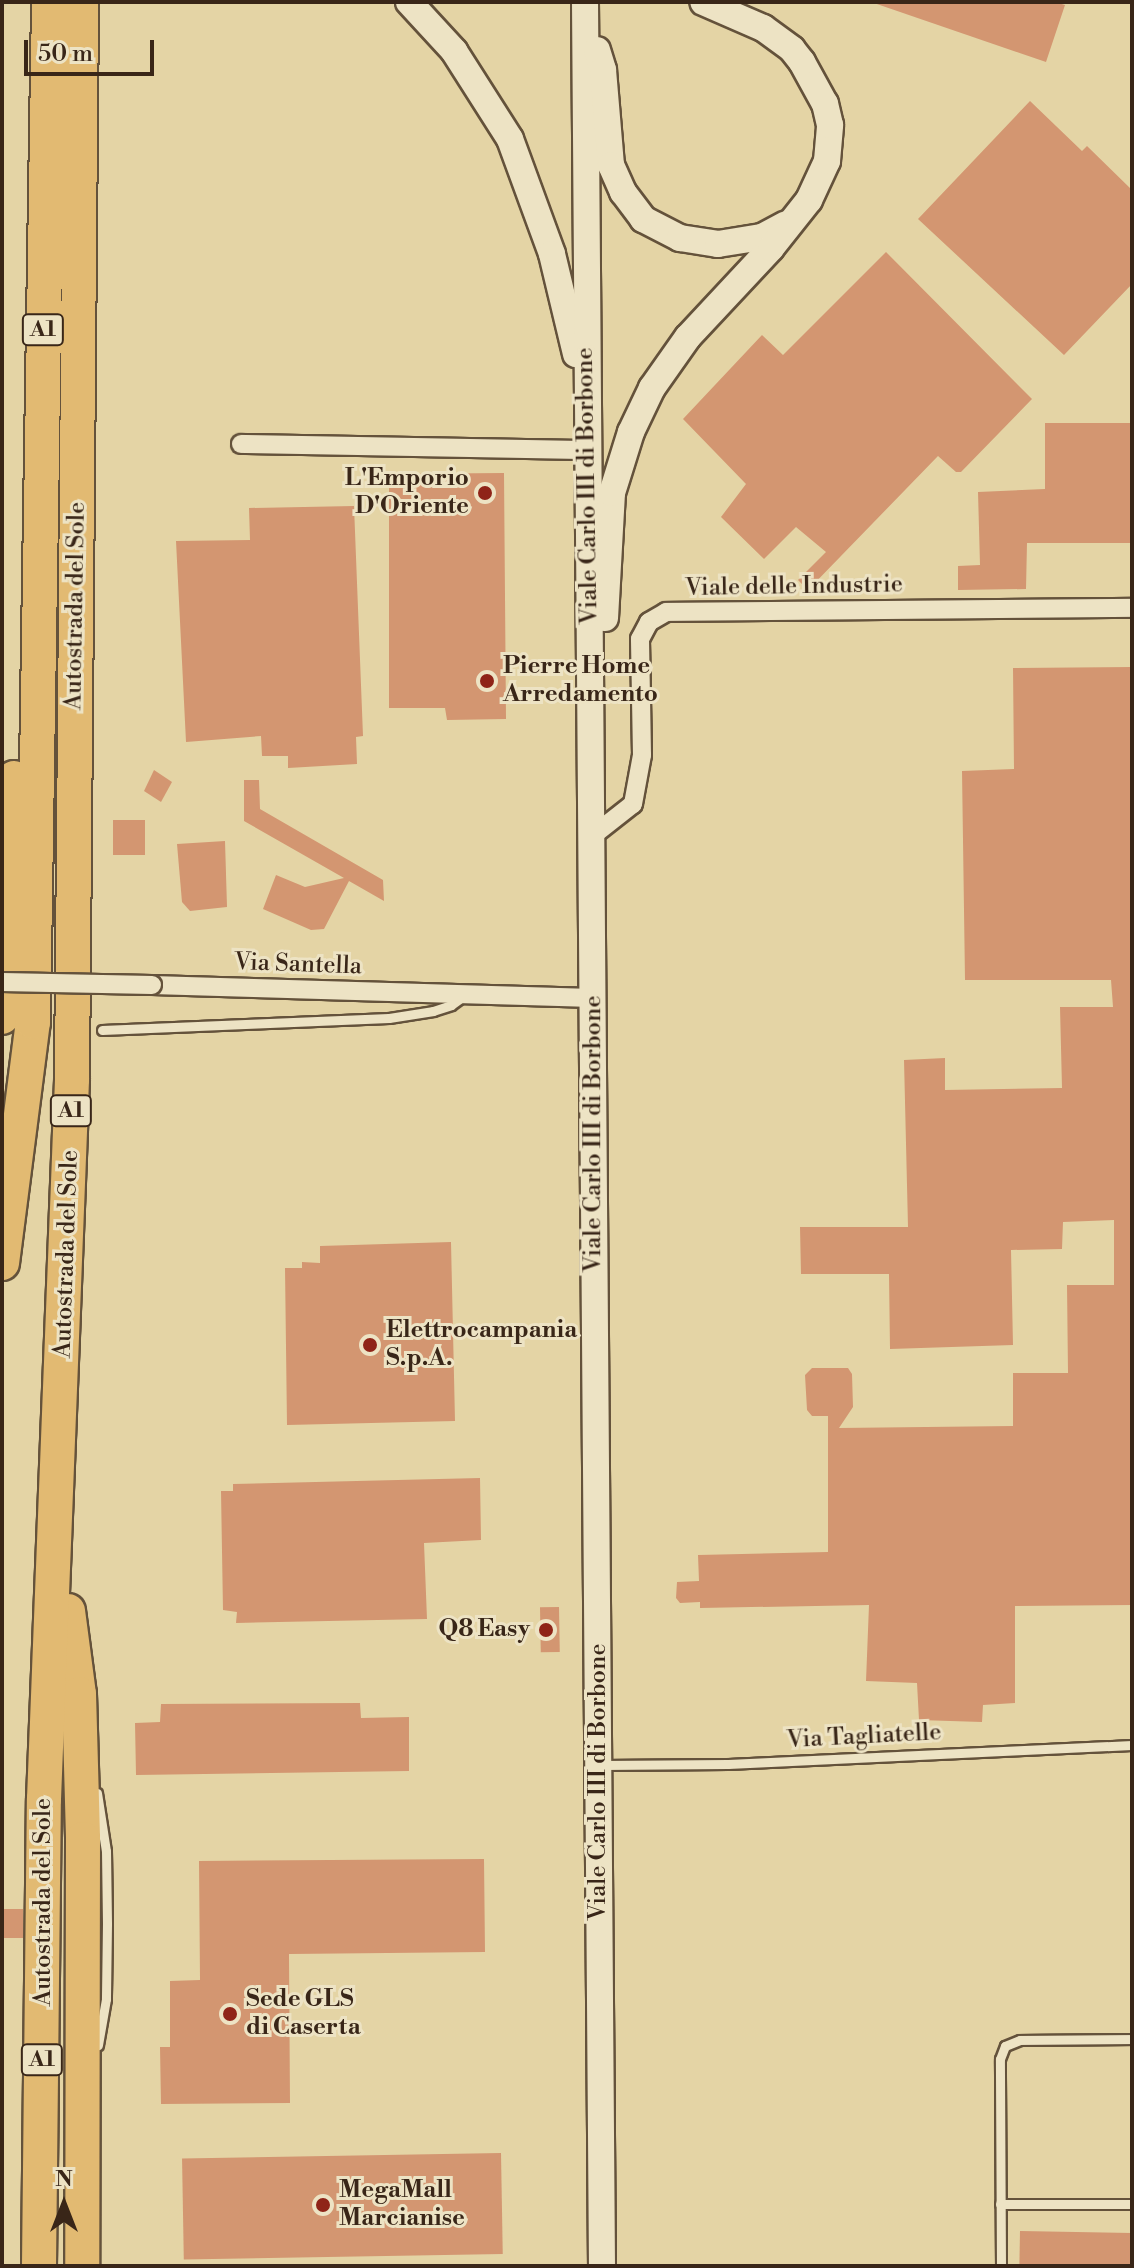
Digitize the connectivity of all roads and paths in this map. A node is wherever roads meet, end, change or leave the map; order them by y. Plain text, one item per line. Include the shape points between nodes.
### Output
1 (49, 2) edge
2 (81, 2) edge
3 (409, 2) edge
4 (703, 2) edge
5 (585, 11) edge
6 (793, 220) junction
7 (241, 444) dead end
8 (587, 444) junction
9 (38, 600) junction
10 (1132, 608) edge
11 (590, 675) junction
12 (591, 837) junction
13 (2, 982) edge
14 (466, 994) junction
15 (593, 998) junction
16 (2, 1017) edge
17 (102, 1030) dead end
18 (2, 1263) edge
19 (57, 1533) junction
20 (79, 1694) junction
21 (1132, 1745) edge
22 (93, 1765) dead end
23 (598, 1765) junction
24 (95, 1780) dead end
25 (1132, 2039) edge
26 (84, 2116) junction
27 (1000, 2204) junction
28 (1132, 2204) edge
29 (70, 2213) dead end
30 (39, 2266) edge
31 (82, 2266) edge
32 (602, 2266) edge
33 (1001, 2266) edge

1 - 9 highway, Autostrada del Sole / A1
2 - 19 highway, Autostrada del Sole / A1 via 72,1079
3 - 8 main road via 454,51 510,139 552,254 576,350
4 - 6 main road via 779,39 820,89 830,125 827,161 821,181
5 - 6 main road via 603,70 611,165 643,219 680,238 718,244 762,237
5 - 8 main road, Viale Carlo III di Borbone
6 - 11 main road via 669,360 631,432 612,493 605,617
7 - 8 street
8 - 11 main road, Viale Carlo III di Borbone
9 - 16 highway via 15,760
9 - 18 highway, Autostrada del Sole / A1 via 33,1022
10 - 12 street, Viale delle Industrie via 666,612 649,622 640,639 642,755 633,804
11 - 12 main road, Viale Carlo III di Borbone
12 - 15 main road, Viale Carlo III di Borbone
13 - 14 street, Via Santella, bridge
14 - 15 street, Via Santella
14 - 17 lane via 433,1011 389,1018
15 - 23 main road, Viale Carlo III di Borbone
19 - 20 highway
19 - 30 highway, Autostrada del Sole / A1 via 44,1799
20 - 22 lane
20 - 26 highway
21 - 23 lane, Via Tagliatelle
23 - 32 main road, Viale Carlo III di Borbone
24 - 26 lane via 106,1851 106,1999
25 - 27 lane via 1020,2040 1005,2046 1000,2059
26 - 29 lane
26 - 31 highway
27 - 28 lane
27 - 33 lane

